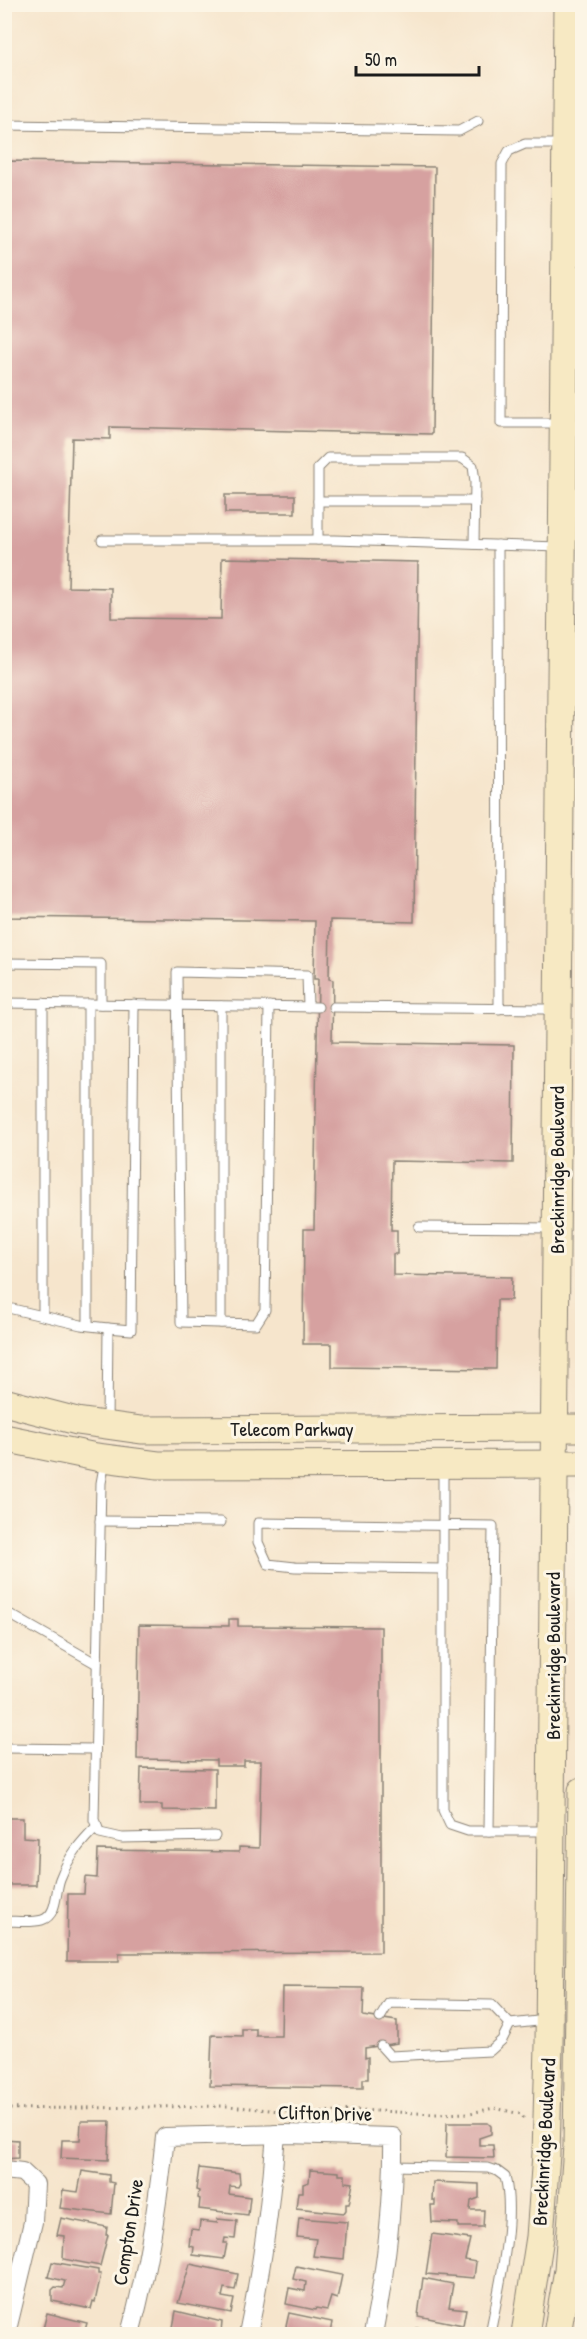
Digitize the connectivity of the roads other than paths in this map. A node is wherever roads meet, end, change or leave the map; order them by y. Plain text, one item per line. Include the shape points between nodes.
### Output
1 (567, 4) edge
2 (478, 121) dead end
3 (4, 124) edge
4 (574, 144) edge
5 (564, 423) junction
6 (318, 501) junction
7 (475, 501) junction
8 (102, 540) dead end
9 (318, 540) junction
10 (474, 544) junction
11 (498, 545) junction
12 (573, 547) edge
13 (4, 963) edge
14 (4, 1003) edge
15 (43, 1003) junction
16 (88, 1004) junction
17 (101, 1004) junction
18 (134, 1004) junction
19 (176, 1005) junction
20 (222, 1006) junction
21 (269, 1006) junction
22 (333, 1007) dead end
23 (499, 1009) junction
24 (570, 1014) edge
25 (418, 1227) dead end
26 (557, 1228) junction
27 (4, 1307) edge
28 (43, 1316) junction
29 (222, 1323) junction
30 (88, 1325) junction
31 (108, 1328) junction
32 (4, 1402) edge
33 (107, 1426) junction
34 (555, 1427) junction
35 (582, 1428) edge
36 (4, 1437) edge
37 (105, 1458) junction
38 (554, 1464) junction
39 (582, 1464) edge
40 (443, 1465) junction
41 (100, 1521) junction
42 (222, 1522) dead end
43 (443, 1526) junction
44 (443, 1569) junction
45 (4, 1611) edge
46 (97, 1664) junction
47 (4, 1748) edge
48 (95, 1749) junction
49 (582, 1791) edge
50 (97, 1826) junction
51 (489, 1831) junction
52 (551, 1831) junction
53 (215, 1836) dead end
54 (4, 1921) edge
55 (380, 2018) dead end
56 (581, 2019) edge
57 (549, 2020) junction
58 (510, 2024) junction
59 (381, 2046) dead end
60 (276, 2134) junction
61 (165, 2137) joint
62 (393, 2166) junction
63 (4, 2170) edge
64 (6, 2334) edge
65 (130, 2334) edge
66 (248, 2334) edge
67 (373, 2334) edge
68 (490, 2334) edge
69 (525, 2334) edge
70 (557, 2334) edge

1 - 4 street, Breckinridge Boulevard
2 - 3 lane via 459,131
4 - 5 street, Breckinridge Boulevard
4 - 5 lane via 525,144 509,151 502,164 501,423
5 - 12 street, Breckinridge Boulevard
6 - 7 lane
6 - 7 lane via 318,468 328,458 462,458 472,465
6 - 9 lane
7 - 10 lane
8 - 9 lane
9 - 10 lane
10 - 11 lane
11 - 12 lane
11 - 23 lane
12 - 24 street, Breckinridge Boulevard
13 - 17 lane via 101,964
14 - 15 lane
15 - 16 lane
15 - 28 lane
16 - 17 lane
16 - 30 lane
17 - 18 lane
18 - 19 lane
18 - 31 lane via 131,1330
19 - 20 lane
19 - 21 lane via 177,972 307,975 313,1007
19 - 29 lane via 181,1322
20 - 21 lane
20 - 29 lane
21 - 29 lane via 265,1310 256,1324
22 - 23 lane
23 - 24 lane via 543,1009
24 - 26 street, Breckinridge Boulevard
25 - 26 lane
26 - 34 street, Breckinridge Boulevard
27 - 28 lane
28 - 30 lane
30 - 31 lane
31 - 33 lane
32 - 33 street, Telecom Parkway
33 - 34 street, Telecom Parkway via 170,1430
33 - 37 street
34 - 35 street, Telecom Parkway
34 - 38 street, Breckinridge Boulevard
36 - 37 street, Telecom Parkway
37 - 40 street, Telecom Parkway via 158,1465
37 - 41 lane
38 - 39 street, Telecom Parkway
38 - 40 street, Telecom Parkway
38 - 52 street, Breckinridge Boulevard
40 - 43 lane
41 - 42 lane
41 - 46 lane
43 - 44 lane
43 - 44 lane via 258,1523 258,1542 268,1564
43 - 51 lane via 493,1526
44 - 51 lane via 443,1810 450,1825 468,1831
45 - 46 lane
46 - 48 lane
47 - 48 lane
48 - 50 lane
49 - 56 street, Breckinridge Boulevard
50 - 53 lane via 100,1833 122,1838
50 - 54 lane via 74,1850 50,1915 42,1920
51 - 52 lane
52 - 57 street, Breckinridge Boulevard
55 - 58 lane via 389,2003 492,2005
56 - 57 street
56 - 70 street, Breckinridge Boulevard via 574,2210
57 - 58 lane
57 - 69 street, Breckinridge Boulevard via 540,2237
58 - 59 lane via 502,2040 490,2051 390,2056
60 - 61 street, Clifton Drive
60 - 62 street, Clifton Drive via 393,2137
60 - 66 street via 263,2262
61 - 65 street, Compton Drive via 145,2276
62 - 67 street, Clifton Drive via 392,2213
62 - 68 lane via 488,2168 505,2177 510,2206
63 - 64 street via 22,2172 35,2184 33,2222

